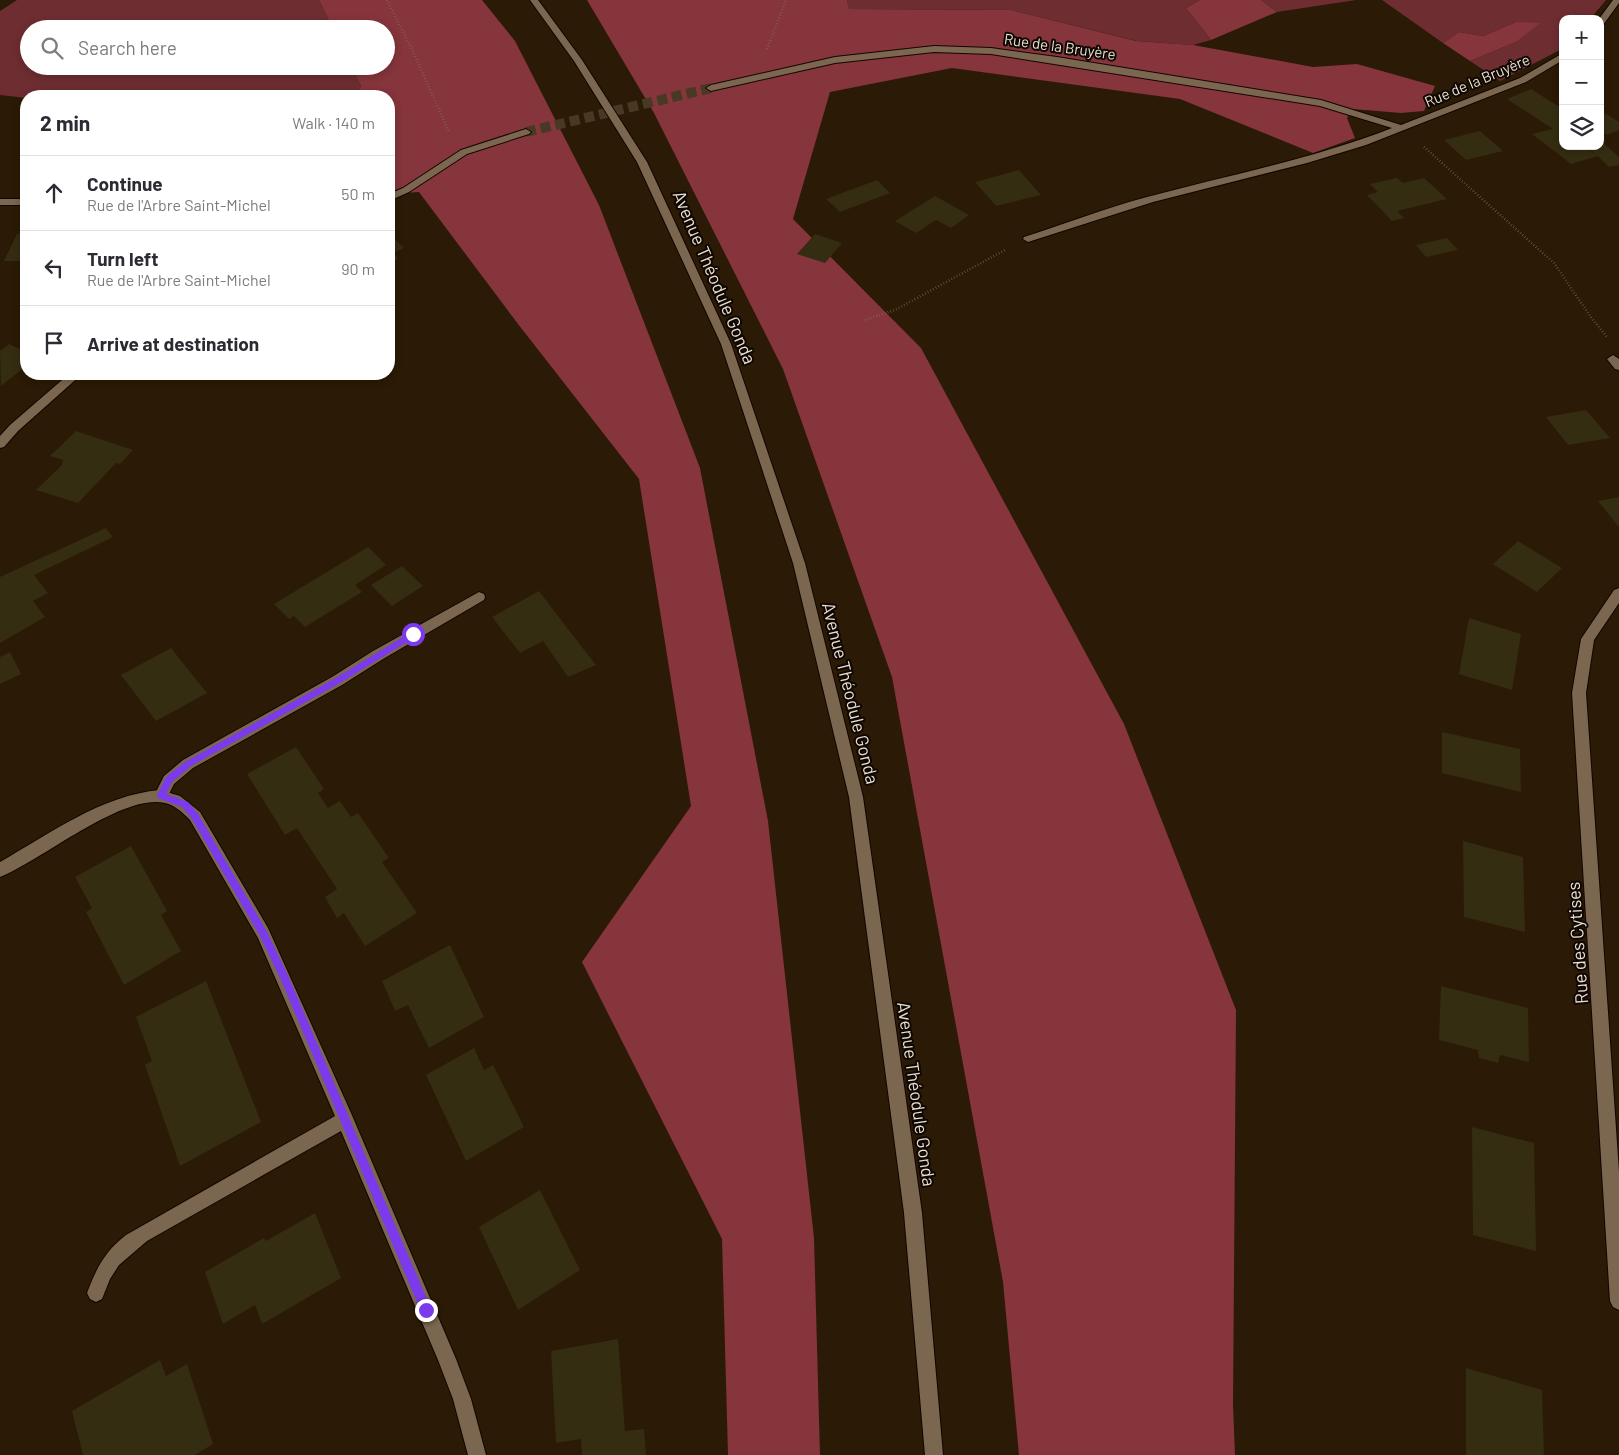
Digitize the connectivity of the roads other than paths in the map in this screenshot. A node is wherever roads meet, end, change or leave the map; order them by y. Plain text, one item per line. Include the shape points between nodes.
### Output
1 (534, 0) edge
2 (1617, 0) edge
3 (1604, 18) edge
4 (1559, 58) edge
5 (711, 88) tunnel mouth
6 (1401, 128) junction
7 (526, 132) tunnel mouth
8 (395, 195) edge
9 (0, 202) edge
10 (20, 202) edge
11 (1028, 239) road end
12 (69, 380) edge
13 (0, 444) edge
14 (1619, 593) edge
15 (479, 597) dead end
16 (161, 796) junction
17 (0, 870) edge
18 (345, 1119) junction
19 (96, 1293) dead end
20 (1619, 1301) edge
21 (477, 1455) edge
22 (934, 1455) edge

1 - 22 street, Avenue Théodule Gonda via 578,60 642,162 726,344 799,563 856,797 913,1213
2 - 3 street
4 - 6 street, Rue de la Bruyère via 1523,80
5 - 6 street, Rue de la Bruyère via 835,60 934,49 991,51 1321,103
6 - 11 street, Rue de la Bruyère via 1304,161 1149,200
7 - 8 street via 464,152
9 - 10 street
12 - 13 street
14 - 20 street, Rue des Cytises via 1588,639 1579,693
15 - 16 street via 188,764 169,780
16 - 17 street via 144,797 115,807
16 - 18 street via 185,805 195,816 263,933
18 - 19 street via 141,1235 115,1254 102,1274
18 - 21 street via 447,1359

